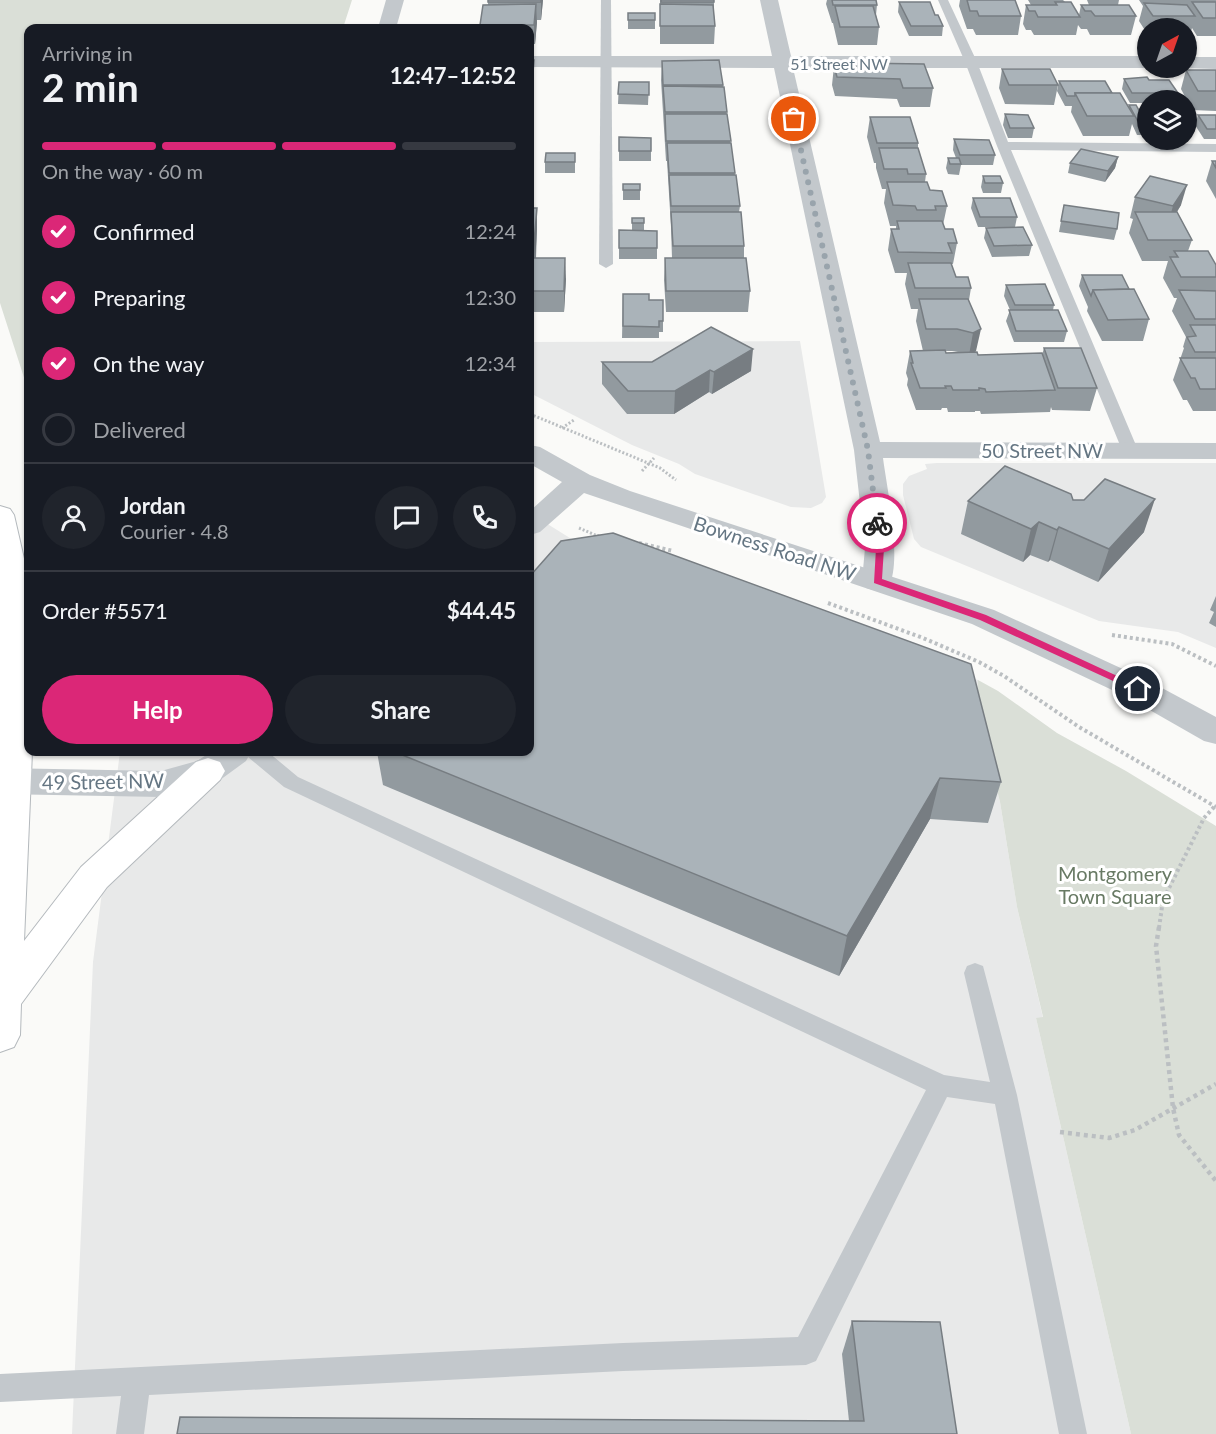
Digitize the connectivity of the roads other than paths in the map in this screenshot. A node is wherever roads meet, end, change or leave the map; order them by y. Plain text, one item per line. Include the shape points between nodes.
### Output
1 (395, 0) edge
2 (606, 0) edge
3 (769, 0) edge
4 (943, 0) edge
5 (388, 24) edge
6 (534, 62) edge
7 (971, 62) junction
8 (605, 63) junction
9 (781, 63) junction
10 (1137, 63) edge
11 (1197, 63) edge
12 (1216, 63) edge
13 (1003, 147) junction
14 (1216, 148) edge
15 (606, 264) dead end
16 (868, 450) junction
17 (1130, 450) junction
18 (1216, 451) edge
19 (534, 455) edge
20 (580, 481) junction
21 (0, 515) edge
22 (534, 522) edge
23 (877, 581) junction
24 (1216, 732) edge
25 (260, 756) edge
26 (221, 761) edge
27 (7, 781) edge
28 (975, 973) dead end
29 (1, 1016) edge
30 (941, 1085) junction
31 (1005, 1095) junction
32 (137, 1381) junction
33 (0, 1388) edge
34 (130, 1434) edge
35 (1073, 1434) edge

1 - 5 street
2 - 8 lane
3 - 9 street
4 - 7 lane
6 - 8 street, 51 Street NW
7 - 9 street, 51 Street NW
7 - 10 street, 51 Street NW
7 - 13 lane
8 - 9 street, 51 Street NW
8 - 15 lane
9 - 16 street
11 - 12 street
13 - 14 lane
13 - 17 lane
16 - 17 street, 50 Street NW
16 - 23 street via 880,548
17 - 18 street, 50 Street NW
19 - 20 street, Bowness Road NW
20 - 22 street
20 - 23 street, Bowness Road NW
21 - 27 highway via 14,578 17,718
23 - 24 street, Bowness Road NW via 983,617 1055,649
25 - 30 lane via 291,782
26 - 27 street, 49 Street NW via 161,784
26 - 29 highway via 94,877
27 - 29 highway
28 - 31 lane
30 - 31 lane
30 - 32 lane via 806,1351
31 - 35 lane
32 - 33 lane
32 - 34 lane

